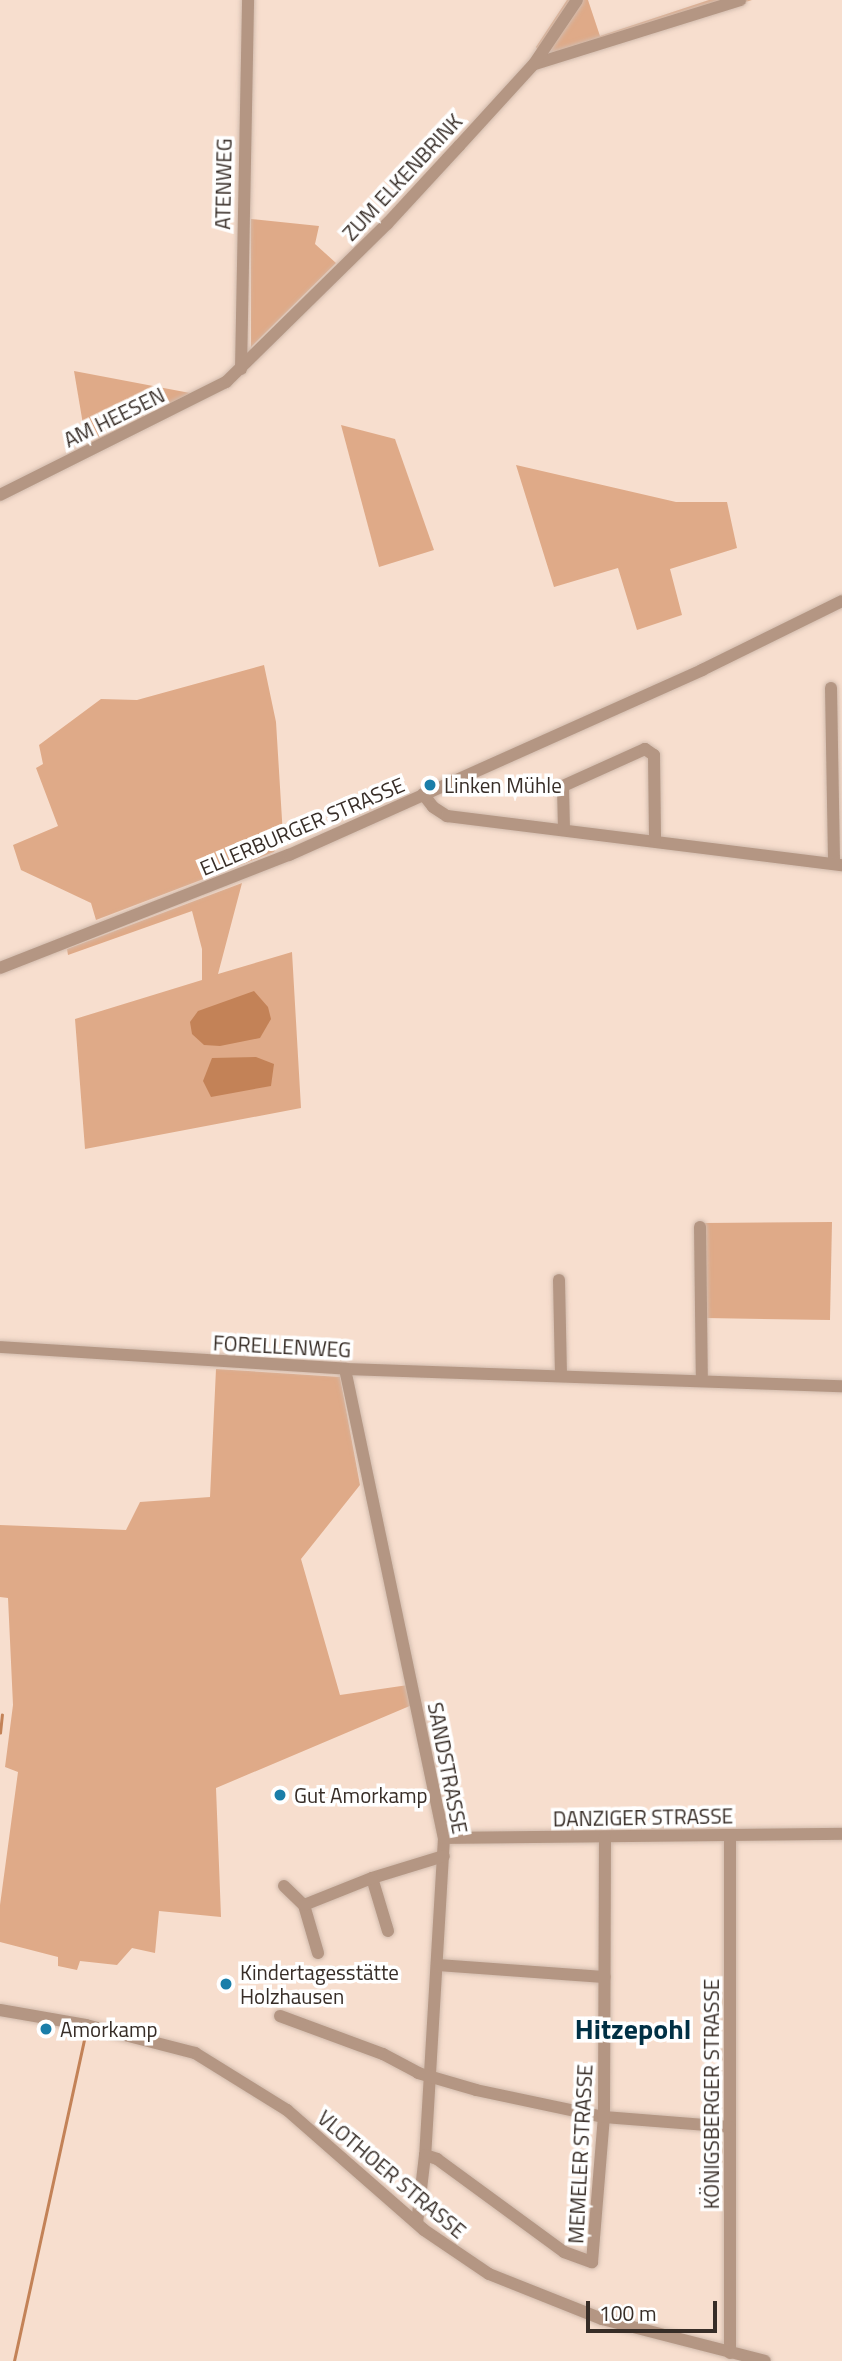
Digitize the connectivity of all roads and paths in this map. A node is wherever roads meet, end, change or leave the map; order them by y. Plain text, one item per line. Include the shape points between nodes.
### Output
1 (248, 0) edge
2 (578, 0) edge
3 (740, 0) edge
4 (557, 35) junction
5 (569, 52) junction
6 (534, 64) junction
7 (241, 369) junction
8 (0, 495) edge
9 (842, 601) edge
10 (831, 688) dead end
11 (423, 794) junction
12 (564, 831) junction
13 (655, 840) junction
14 (838, 864) edge
15 (0, 968) edge
16 (699, 1227) dead end
17 (559, 1279) dead end
18 (0, 1347) edge
19 (345, 1369) junction
20 (561, 1375) junction
21 (702, 1381) junction
22 (842, 1385) edge
23 (842, 1834) edge
24 (730, 1835) junction
25 (444, 1838) junction
26 (606, 1838) junction
27 (444, 1856) junction
28 (372, 1878) junction
29 (284, 1886) dead end
30 (304, 1905) junction
31 (388, 1931) dead end
32 (318, 1954) dead end
33 (437, 1965) junction
34 (605, 1977) junction
35 (0, 2010) edge
36 (280, 2016) dead end
37 (430, 2077) junction
38 (604, 2117) junction
39 (730, 2127) junction
40 (425, 2155) junction
41 (416, 2223) junction
42 (730, 2353) junction
43 (765, 2361) edge

1 - 7 street, ATENWEG
2 - 4 street, ZUM ELKENBRINK
3 - 5 street
4 - 5 street via 558,44
4 - 6 street, ZUM ELKENBRINK
5 - 6 street
6 - 7 street, ZUM ELKENBRINK via 387,224
7 - 8 street, AM HEESEN via 207,393
9 - 11 street, ELLERBURGER STRASSE via 702,670
10 - 14 street
11 - 12 street via 447,816
11 - 15 street, ELLERBURGER STRASSE via 289,855
12 - 13 street
12 - 13 street via 563,786 645,749 654,755
13 - 14 street
16 - 21 street
17 - 20 street
18 - 19 street, FORELLENWEG
19 - 20 street, FORELLENWEG
19 - 25 street, SANDSTRASSE
20 - 21 street, FORELLENWEG
21 - 22 street, FORELLENWEG
23 - 24 street, DANZIGER STRASSE
24 - 26 street, DANZIGER STRASSE
24 - 39 street, KÖNIGSBERGER STRASSE
25 - 26 street, DANZIGER STRASSE
25 - 27 street, SANDSTRASSE
26 - 34 street, MEMELER STRASSE
27 - 28 street
27 - 33 street, SANDSTRASSE
28 - 30 street
28 - 31 street
29 - 30 street
30 - 32 street
33 - 34 street
33 - 37 street, SANDSTRASSE
34 - 38 street, MEMELER STRASSE
35 - 41 street, VLOTHOER STRASSE via 86,2025 195,2053 287,2110
36 - 37 street via 383,2054
37 - 38 street
37 - 40 street, SANDSTRASSE
38 - 39 street via 672,2126
38 - 40 street, MEMELER STRASSE via 592,2262 564,2252 437,2159
39 - 42 street, KÖNIGSBERGER STRASSE
40 - 41 street, SANDSTRASSE
41 - 42 street, VLOTHOER STRASSE via 459,2256 521,2291 602,2319
42 - 43 street, VLOTHOER STRASSE

